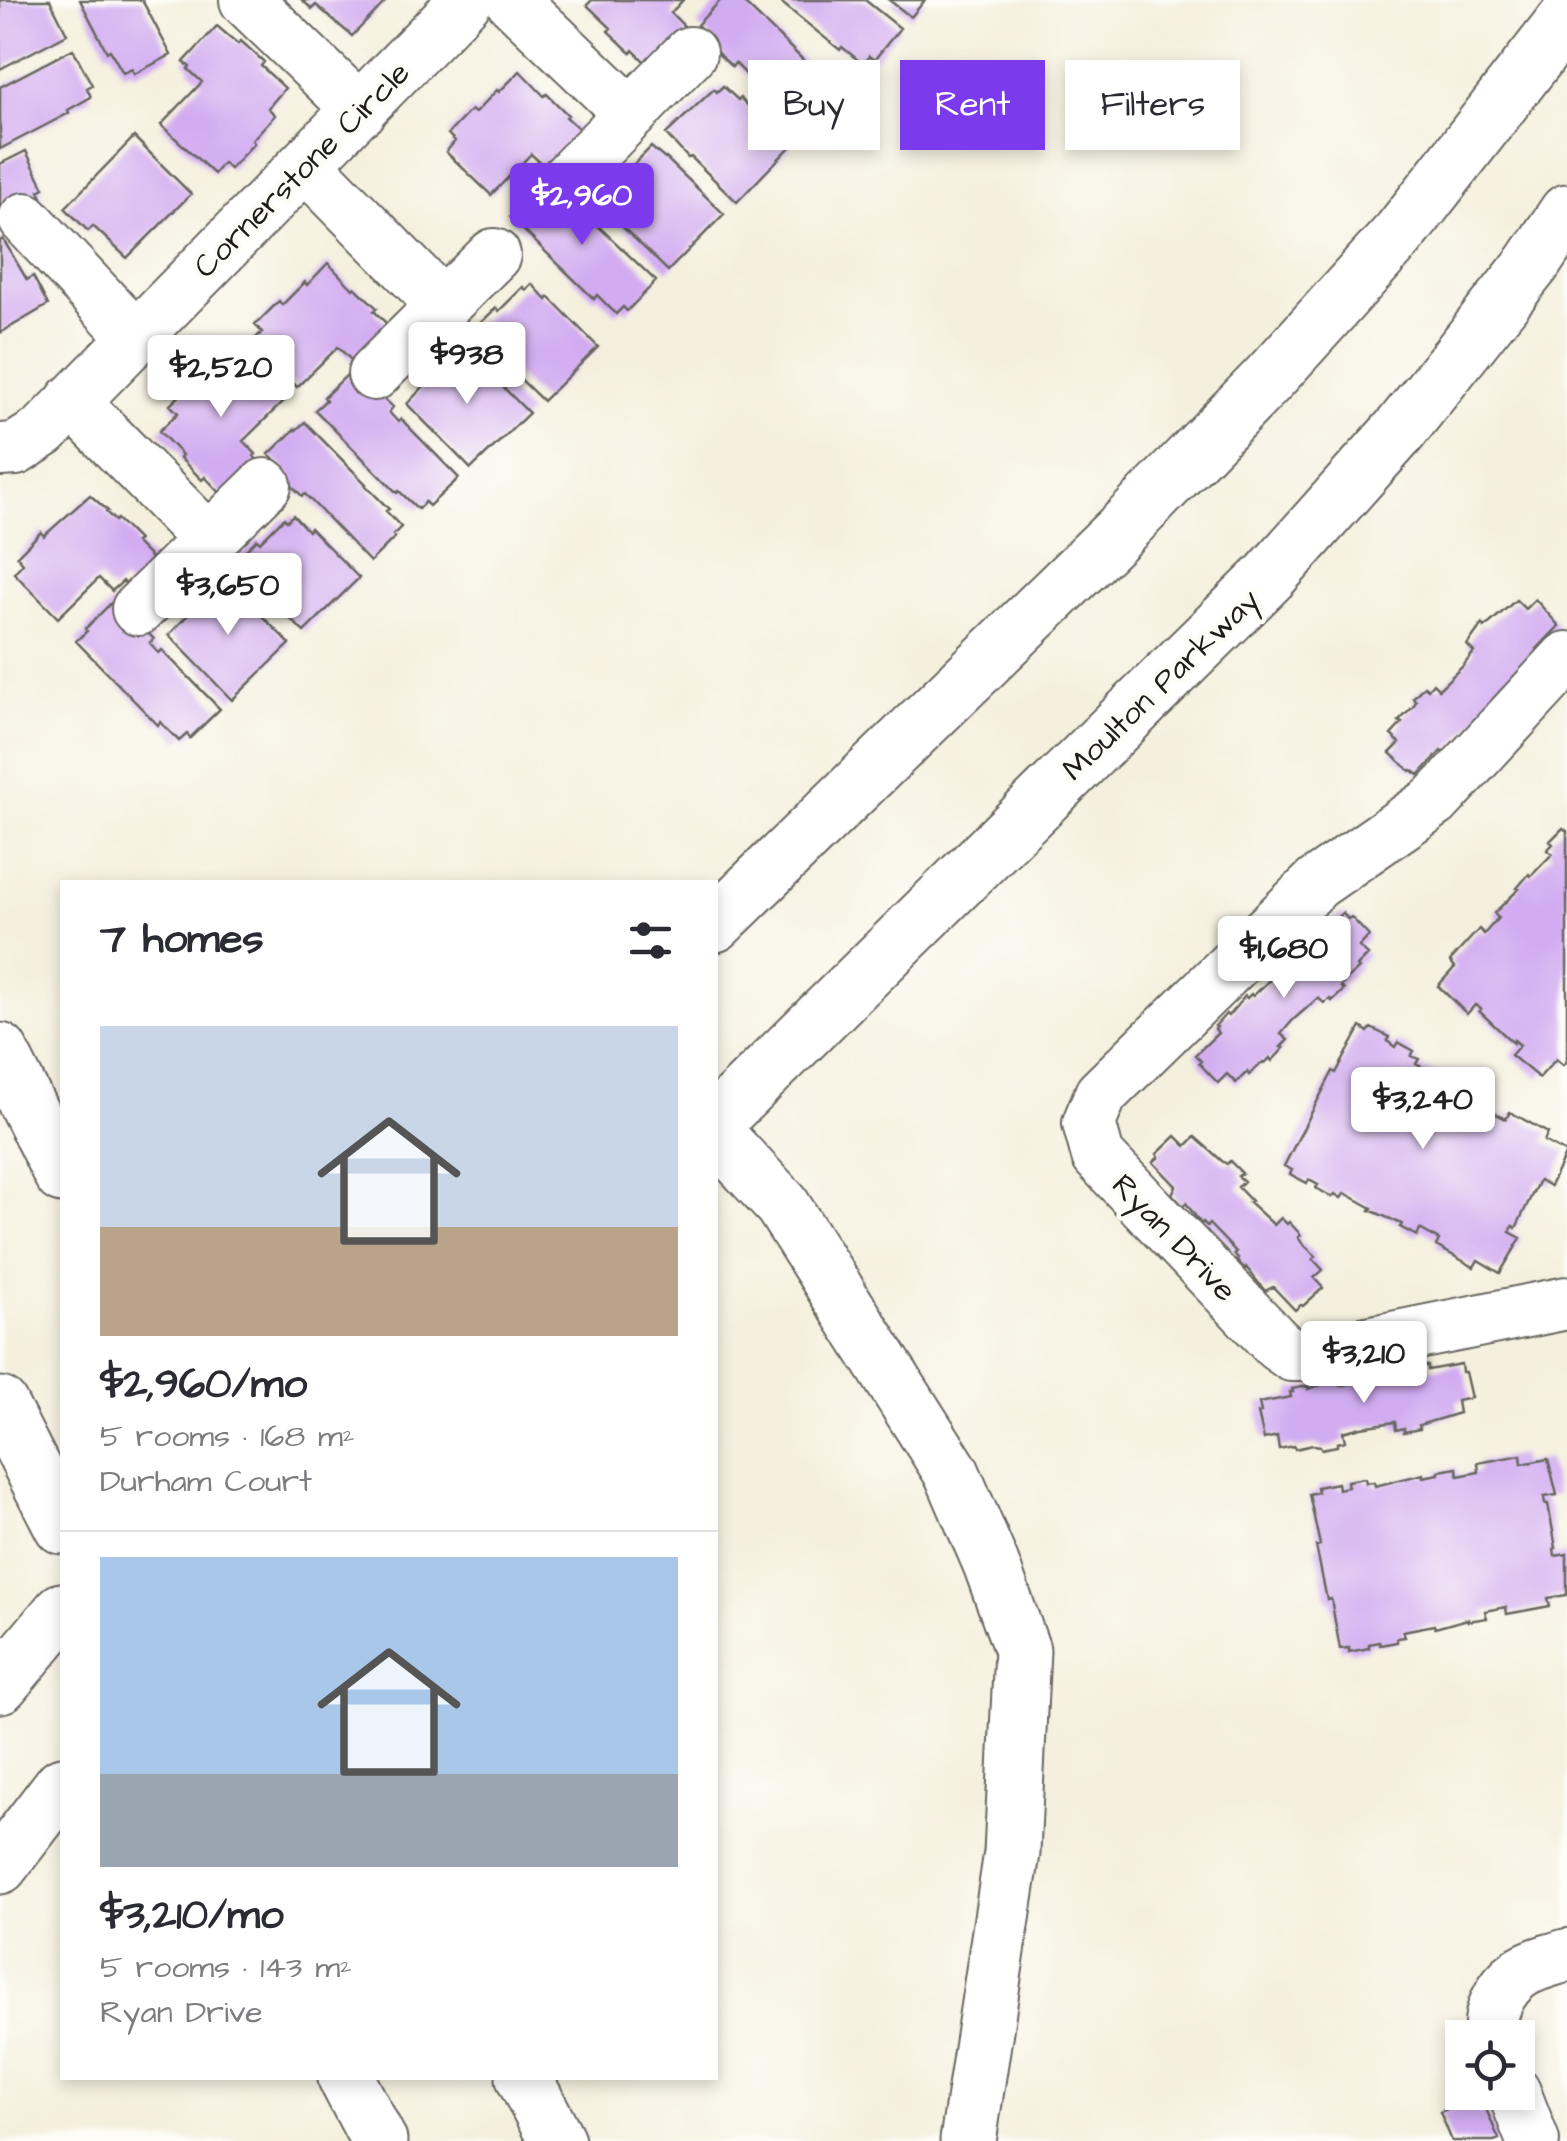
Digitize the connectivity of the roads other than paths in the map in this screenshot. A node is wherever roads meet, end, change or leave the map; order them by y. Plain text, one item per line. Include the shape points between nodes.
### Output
1 (246, 0) edge
2 (466, 0) edge
3 (512, 0) edge
4 (1567, 18) edge
5 (690, 52) dead end
6 (360, 110) junction
7 (631, 114) junction
8 (306, 165) junction
9 (563, 183) dead end
10 (1567, 212) edge
11 (25, 218) dead end
12 (494, 255) dead end
13 (443, 305) junction
14 (136, 337) junction
15 (374, 374) dead end
16 (72, 402) junction
17 (0, 450) edge
18 (265, 485) dead end
19 (208, 540) junction
20 (138, 609) dead end
21 (1567, 658) edge
22 (718, 921) edge
23 (0, 1051) edge
24 (718, 1119) edge
25 (718, 1135) edge
26 (60, 1170) edge
27 (1567, 1303) edge
28 (0, 1405) edge
29 (60, 1522) edge
30 (60, 1613) edge
31 (0, 1685) edge
32 (60, 1788) edge
33 (0, 1866) edge
34 (1567, 1955) edge
35 (1494, 2019) edge
36 (347, 2080) edge
37 (525, 2080) edge
38 (1521, 2110) edge
39 (379, 2141) edge
40 (557, 2141) edge
41 (968, 2141) edge
42 (1533, 2141) edge

1 - 6 street
2 - 6 street, Cornerstone Circle
3 - 7 street
4 - 22 main road via 1400,234 1268,379
5 - 7 street
6 - 8 street, Cornerstone Circle
7 - 9 street
8 - 13 street
8 - 14 street, Cornerstone Circle
10 - 24 main road, Moulton Parkway via 1401,429 1270,576
11 - 14 street
12 - 13 street
13 - 15 street
14 - 16 street, Cornerstone Circle
16 - 17 street, Cornerstone Circle via 44,430
16 - 19 street
18 - 19 street
19 - 20 street
21 - 27 street, Ryan Drive via 1436,801 1317,883 1101,1094 1089,1123 1098,1156 1292,1355
23 - 26 main road
25 - 41 main road via 782,1205 952,1473 1022,1650 1012,1853
28 - 29 main road
30 - 31 main road
32 - 33 main road
34 - 35 street via 1520,1973
36 - 39 main road
37 - 40 main road
38 - 42 street

